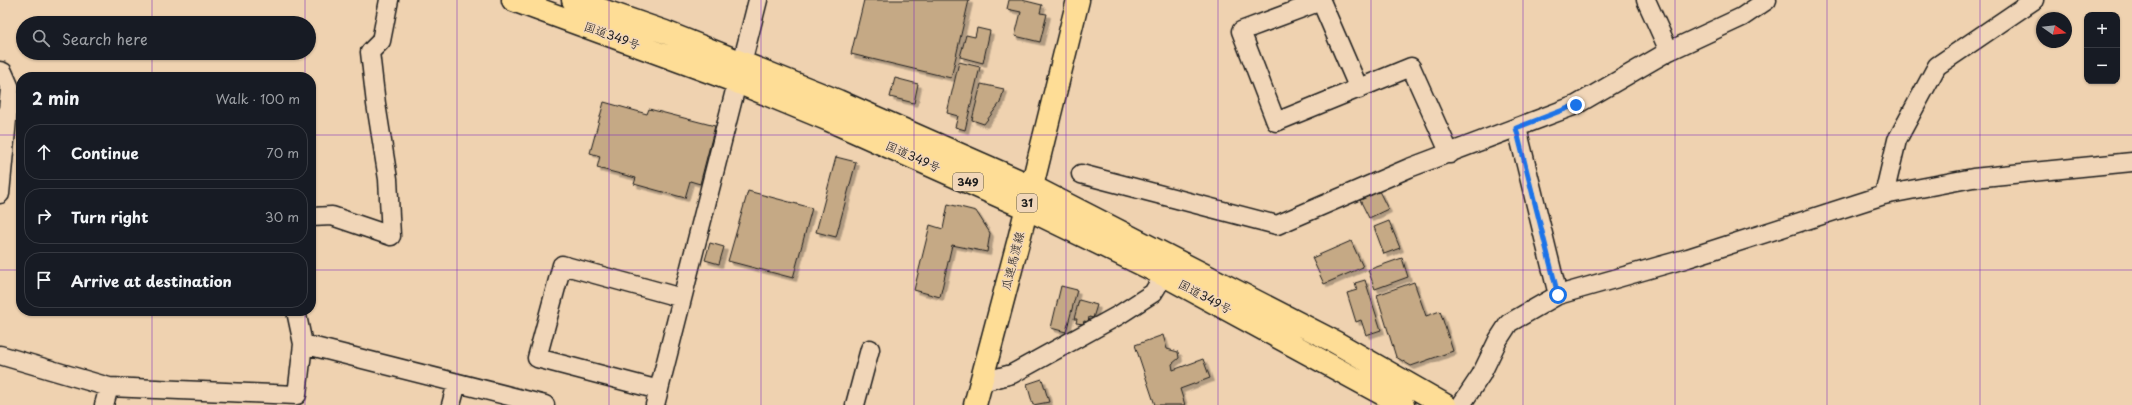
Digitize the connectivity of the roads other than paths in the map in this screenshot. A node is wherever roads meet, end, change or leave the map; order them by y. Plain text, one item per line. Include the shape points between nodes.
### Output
1 (389, 0) edge
2 (513, 0) edge
3 (573, 0) edge
4 (758, 0) edge
5 (1078, 0) edge
6 (1646, 0) edge
7 (1767, 0) edge
8 (2034, 0) edge
9 (1669, 51) junction
10 (0, 71) edge
11 (740, 72) junction
12 (1358, 89) junction
13 (1516, 128) junction
14 (1450, 154) junction
15 (2132, 162) edge
16 (1081, 174) dead end
17 (1031, 186) junction
18 (0, 194) edge
19 (1884, 195) junction
20 (1026, 208) junction
21 (316, 217) edge
22 (1164, 275) junction
23 (1558, 295) junction
24 (682, 298) junction
25 (297, 316) edge
26 (303, 344) junction
27 (870, 348) dead end
28 (0, 355) edge
29 (982, 382) junction
30 (457, 383) junction
31 (109, 387) junction
32 (657, 398) edge
33 (262, 399) edge
34 (104, 405) edge
35 (452, 405) edge
36 (541, 405) edge
37 (855, 405) edge
38 (975, 405) edge
39 (1403, 405) edge
40 (1445, 405) edge
41 (1461, 405) edge

1 - 21 street via 381,41 370,52 388,179 391,236 332,216
2 - 11 main road, 国道349号 / 349
3 - 11 main road, 国道349号 / 349
4 - 11 street
5 - 17 main road, 瓜連馬渡線 / 31
6 - 9 street
7 - 9 street via 1742,16
8 - 19 street via 1937,66 1897,140
9 - 13 street via 1576,105
10 - 18 street via 3,72 10,88
11 - 17 main road, 国道349号 / 349 via 838,101
11 - 20 main road, 国道349号 / 349 via 828,120
11 - 24 street
12 - 12 street via 1276,122 1241,30 1321,1
12 - 14 street via 1411,68
13 - 14 street
13 - 23 street
14 - 16 street via 1394,174 1277,225
15 - 19 street via 1973,178
17 - 20 main road, 瓜連馬渡線 / 31
17 - 40 main road, 国道349号 / 349 via 1335,342
19 - 23 street via 1688,258
20 - 22 main road, 国道349号 / 349
20 - 29 main road, 瓜連馬渡線 / 31
22 - 29 street via 1153,293 1119,315 1012,374
22 - 39 main road, 国道349号 / 349
23 - 41 street via 1509,323 1481,375
24 - 32 street
24 - 32 street via 562,265 537,358
25 - 26 street
26 - 30 street
26 - 33 street via 297,396
27 - 37 street
28 - 31 street
29 - 38 main road, 瓜連馬渡線 / 31
30 - 35 street
30 - 36 street
31 - 33 street
31 - 34 street

